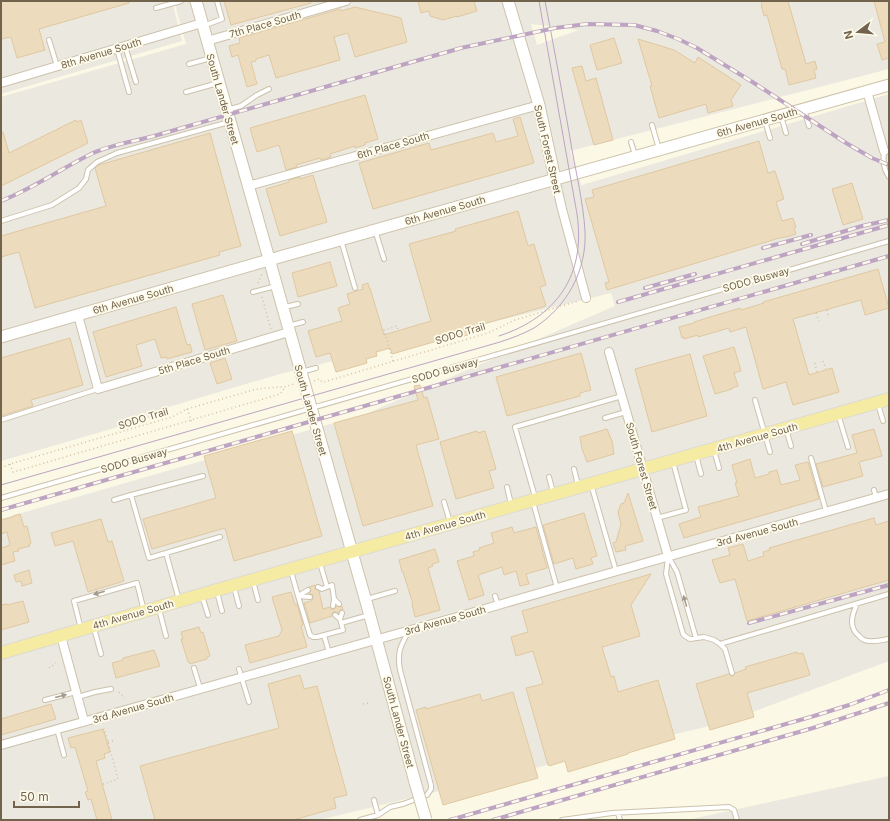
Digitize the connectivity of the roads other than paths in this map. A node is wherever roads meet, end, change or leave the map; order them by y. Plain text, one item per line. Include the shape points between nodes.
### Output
1 (181, 1) edge
2 (196, 1) edge
3 (218, 1) edge
4 (346, 1) edge
5 (508, 1) edge
6 (156, 8) dead end
7 (202, 25) junction
8 (49, 40) dead end
9 (207, 40) junction
10 (121, 47) junction
11 (212, 58) junction
12 (189, 64) dead end
13 (57, 66) junction
14 (136, 82) dead end
15 (1, 83) edge
16 (219, 83) junction
17 (889, 85) edge
18 (269, 90) dead end
19 (867, 91) junction
20 (129, 92) dead end
21 (186, 92) dead end
22 (539, 105) junction
23 (804, 109) junction
24 (226, 110) junction
25 (781, 115) junction
26 (765, 120) junction
27 (230, 122) junction
28 (652, 125) dead end
29 (809, 126) dead end
30 (786, 133) dead end
31 (770, 138) dead end
32 (631, 142) dead end
33 (659, 150) junction
34 (886, 151) edge
35 (635, 156) junction
36 (889, 177) edge
37 (555, 179) junction
38 (248, 186) junction
39 (1, 221) edge
40 (375, 230) junction
41 (341, 239) junction
42 (889, 241) edge
43 (384, 259) dead end
44 (269, 260) junction
45 (276, 286) junction
46 (356, 288) dead end
47 (253, 292) dead end
48 (586, 298) road end
49 (298, 304) dead end
50 (282, 308) junction
51 (78, 315) junction
52 (303, 322) dead end
53 (288, 329) junction
54 (1, 337) edge
55 (609, 352) dead end
56 (316, 368) dead end
57 (301, 372) junction
58 (98, 389) junction
59 (622, 396) junction
60 (755, 400) dead end
61 (883, 401) edge
62 (311, 409) junction
63 (626, 412) junction
64 (838, 414) junction
65 (604, 418) dead end
66 (1, 420) edge
67 (883, 420) dead end
68 (786, 429) junction
69 (765, 435) junction
70 (791, 446) dead end
71 (848, 447) dead end
72 (714, 449) junction
73 (770, 452) dead end
74 (696, 454) junction
75 (811, 458) dead end
76 (672, 461) junction
77 (719, 468) dead end
78 (574, 469) dead end
79 (643, 469) junction
80 (701, 474) dead end
81 (202, 476) dead end
82 (549, 478) dead end
83 (591, 484) junction
84 (507, 486) dead end
85 (579, 488) junction
86 (889, 494) edge
87 (131, 495) junction
88 (554, 495) junction
89 (1, 498) edge
90 (114, 500) dead end
91 (534, 500) junction
92 (444, 502) dead end
93 (512, 506) junction
94 (827, 512) junction
95 (657, 518) junction
96 (451, 524) junction
97 (220, 537) dead end
98 (352, 552) junction
99 (166, 553) junction
100 (668, 556) junction
101 (319, 561) junction
102 (290, 569) junction
103 (616, 571) junction
104 (252, 580) junction
105 (234, 585) junction
106 (327, 587) junction
107 (556, 588) junction
108 (217, 590) junction
109 (308, 590) dead end
110 (396, 591) dead end
111 (202, 594) junction
112 (320, 594) dead end
113 (889, 594) edge
114 (298, 596) junction
115 (495, 596) dead end
116 (310, 597) dead end
117 (334, 598) junction
118 (365, 599) junction
119 (258, 600) dead end
120 (179, 601) junction
121 (339, 604) dead end
122 (856, 604) junction
123 (498, 605) junction
124 (239, 606) dead end
125 (332, 606) dead end
126 (158, 607) junction
127 (144, 611) junction
128 (222, 611) dead end
129 (342, 613) dead end
130 (208, 615) dead end
131 (369, 615) junction
132 (335, 616) dead end
133 (340, 621) junction
134 (93, 626) junction
135 (81, 630) junction
136 (410, 630) junction
137 (324, 635) junction
138 (61, 636) junction
139 (166, 636) dead end
140 (696, 638) junction
141 (889, 639) edge
142 (376, 640) junction
143 (720, 644) junction
144 (1, 653) edge
145 (329, 653) junction
146 (101, 654) dead end
147 (194, 668) dead end
148 (241, 673) junction
149 (732, 673) dead end
150 (200, 688) junction
151 (111, 689) dead end
152 (77, 694) junction
153 (45, 700) dead end
154 (249, 702) dead end
155 (84, 721) junction
156 (57, 729) junction
157 (1, 745) edge
158 (64, 755) dead end
159 (374, 800) dead end
160 (618, 813) junction
161 (378, 815) junction
162 (360, 820) edge
163 (426, 820) edge
164 (562, 820) edge
165 (620, 820) edge
166 (736, 820) edge

1 - 6 lane
2 - 7 main road, South Lander Street
3 - 7 lane via 222,18
4 - 9 street, 7th Place South
5 - 22 main road, South Forest Street
7 - 9 main road, South Lander Street
7 - 10 street, 8th Avenue South
8 - 13 lane
9 - 11 main road, South Lander Street
10 - 13 street, 8th Avenue South
10 - 14 lane
10 - 20 lane
11 - 12 lane
11 - 16 main road, South Lander Street
13 - 15 street, 8th Avenue South
16 - 21 lane
16 - 24 main road, South Lander Street
17 - 19 main road, 6th Avenue South
18 - 24 lane via 241,106
19 - 23 main road, 6th Avenue South
19 - 34 street
22 - 37 main road, South Forest Street
22 - 38 street, 6th Place South
23 - 25 main road, 6th Avenue South
23 - 29 lane
24 - 27 main road, South Lander Street
25 - 26 main road, 6th Avenue South
25 - 30 lane
26 - 31 lane
26 - 33 main road, 6th Avenue South
27 - 38 main road, South Lander Street
27 - 39 lane via 117,153 97,162 88,170 86,179 79,188 52,205
28 - 33 lane
32 - 35 lane
33 - 35 main road, 6th Avenue South
34 - 36 lane via 883,163
35 - 37 main road, 6th Avenue South
37 - 40 main road, 6th Avenue South
37 - 48 street, South Forest Street
38 - 44 main road, South Lander Street
40 - 41 main road, 6th Avenue South
40 - 43 lane
41 - 44 main road, 6th Avenue South
41 - 46 lane
42 - 62 lane, SODO Busway
44 - 45 main road, South Lander Street
44 - 51 main road, 6th Avenue South
45 - 47 lane
45 - 50 main road, South Lander Street
49 - 50 lane
50 - 53 main road, South Lander Street
51 - 54 main road, 6th Avenue South
51 - 58 street
52 - 53 lane
53 - 57 main road, South Lander Street
53 - 58 street, 5th Place South via 273,337
55 - 59 street, South Forest Street
56 - 57 lane
57 - 62 main road, South Lander Street
58 - 66 lane
59 - 63 street, South Forest Street
59 - 91 lane via 515,427
60 - 69 lane
61 - 64 main road, 4th Avenue South
61 - 67 lane
62 - 89 lane, SODO Busway
62 - 98 main road, South Lander Street
63 - 65 lane
63 - 79 street, South Forest Street
64 - 68 main road, 4th Avenue South
64 - 71 lane
68 - 69 main road, 4th Avenue South
68 - 70 lane
69 - 72 main road, 4th Avenue South
69 - 73 lane
72 - 74 main road, 4th Avenue South
72 - 77 lane
74 - 76 main road, 4th Avenue South
74 - 80 lane
75 - 94 lane
76 - 79 main road, 4th Avenue South
76 - 95 lane via 686,510
78 - 85 lane
79 - 83 main road, 4th Avenue South
79 - 95 street, South Forest Street
81 - 87 lane
82 - 88 lane
83 - 85 main road, 4th Avenue South
83 - 103 lane
84 - 93 lane
85 - 88 main road, 4th Avenue South
86 - 94 street, 3rd Avenue South via 875,494
87 - 90 lane
87 - 99 lane via 149,558
88 - 91 main road, 4th Avenue South
91 - 93 main road, 4th Avenue South
91 - 107 lane
92 - 96 lane
93 - 96 main road, 4th Avenue South
94 - 100 street, 3rd Avenue South
95 - 100 street, South Forest Street
96 - 98 main road, 4th Avenue South
97 - 99 lane
98 - 101 main road, 4th Avenue South
98 - 118 main road, South Lander Street
99 - 120 lane
100 - 103 street, 3rd Avenue South
140 -> 100 lane via 677,572
100 - 140 lane via 666,574 683,634 690,639
101 - 102 main road, 4th Avenue South
101 - 106 lane
102 - 104 main road, 4th Avenue South
102 - 114 lane
103 - 107 street, 3rd Avenue South
104 - 105 main road, 4th Avenue South
104 - 119 lane
105 - 108 main road, 4th Avenue South
105 - 124 lane
106 - 112 lane via 320,588
106 - 117 lane via 332,585
107 - 123 street, 3rd Avenue South
108 - 111 main road, 4th Avenue South
108 - 128 lane
109 - 114 lane
110 - 118 lane
111 - 120 main road, 4th Avenue South
111 - 130 lane
113 - 122 lane
114 - 116 lane
114 - 137 lane via 310,635 313,638
115 - 123 lane
117 - 121 lane
117 - 125 lane
118 - 131 main road, South Lander Street
120 - 126 main road, 4th Avenue South
122 - 141 lane via 851,624 855,633 864,640
122 - 143 lane
123 - 136 street, 3rd Avenue South
126 - 127 main road, 4th Avenue South
126 - 139 lane
127 - 134 main road, 4th Avenue South
127 -> 135 lane via 137,583 74,601
129 - 133 lane
131 - 133 lane
131 - 142 main road, South Lander Street
132 - 133 lane
133 - 137 lane via 342,630
134 - 135 main road, 4th Avenue South
134 - 146 lane
135 - 138 main road, 4th Avenue South
136 - 142 street, 3rd Avenue South
136 - 161 lane via 399,651 398,660 431,789 427,795 390,807
137 - 145 lane
138 - 144 main road, 4th Avenue South
138 - 152 street
140 - 143 lane via 704,637
142 - 145 street, 3rd Avenue South
142 - 163 main road, South Lander Street, bridge
143 - 149 lane via 725,649
145 - 148 street, 3rd Avenue South
147 - 150 lane
148 - 150 street, 3rd Avenue South
148 - 154 lane
150 - 155 street, 3rd Avenue South
151 - 152 lane
153 -> 152 lane
152 - 155 street
155 - 156 street, 3rd Avenue South
156 - 157 street, 3rd Avenue South
156 - 158 lane
159 - 161 lane
160 - 164 lane
160 - 165 lane
160 - 166 lane via 729,807 734,810
161 - 162 lane

